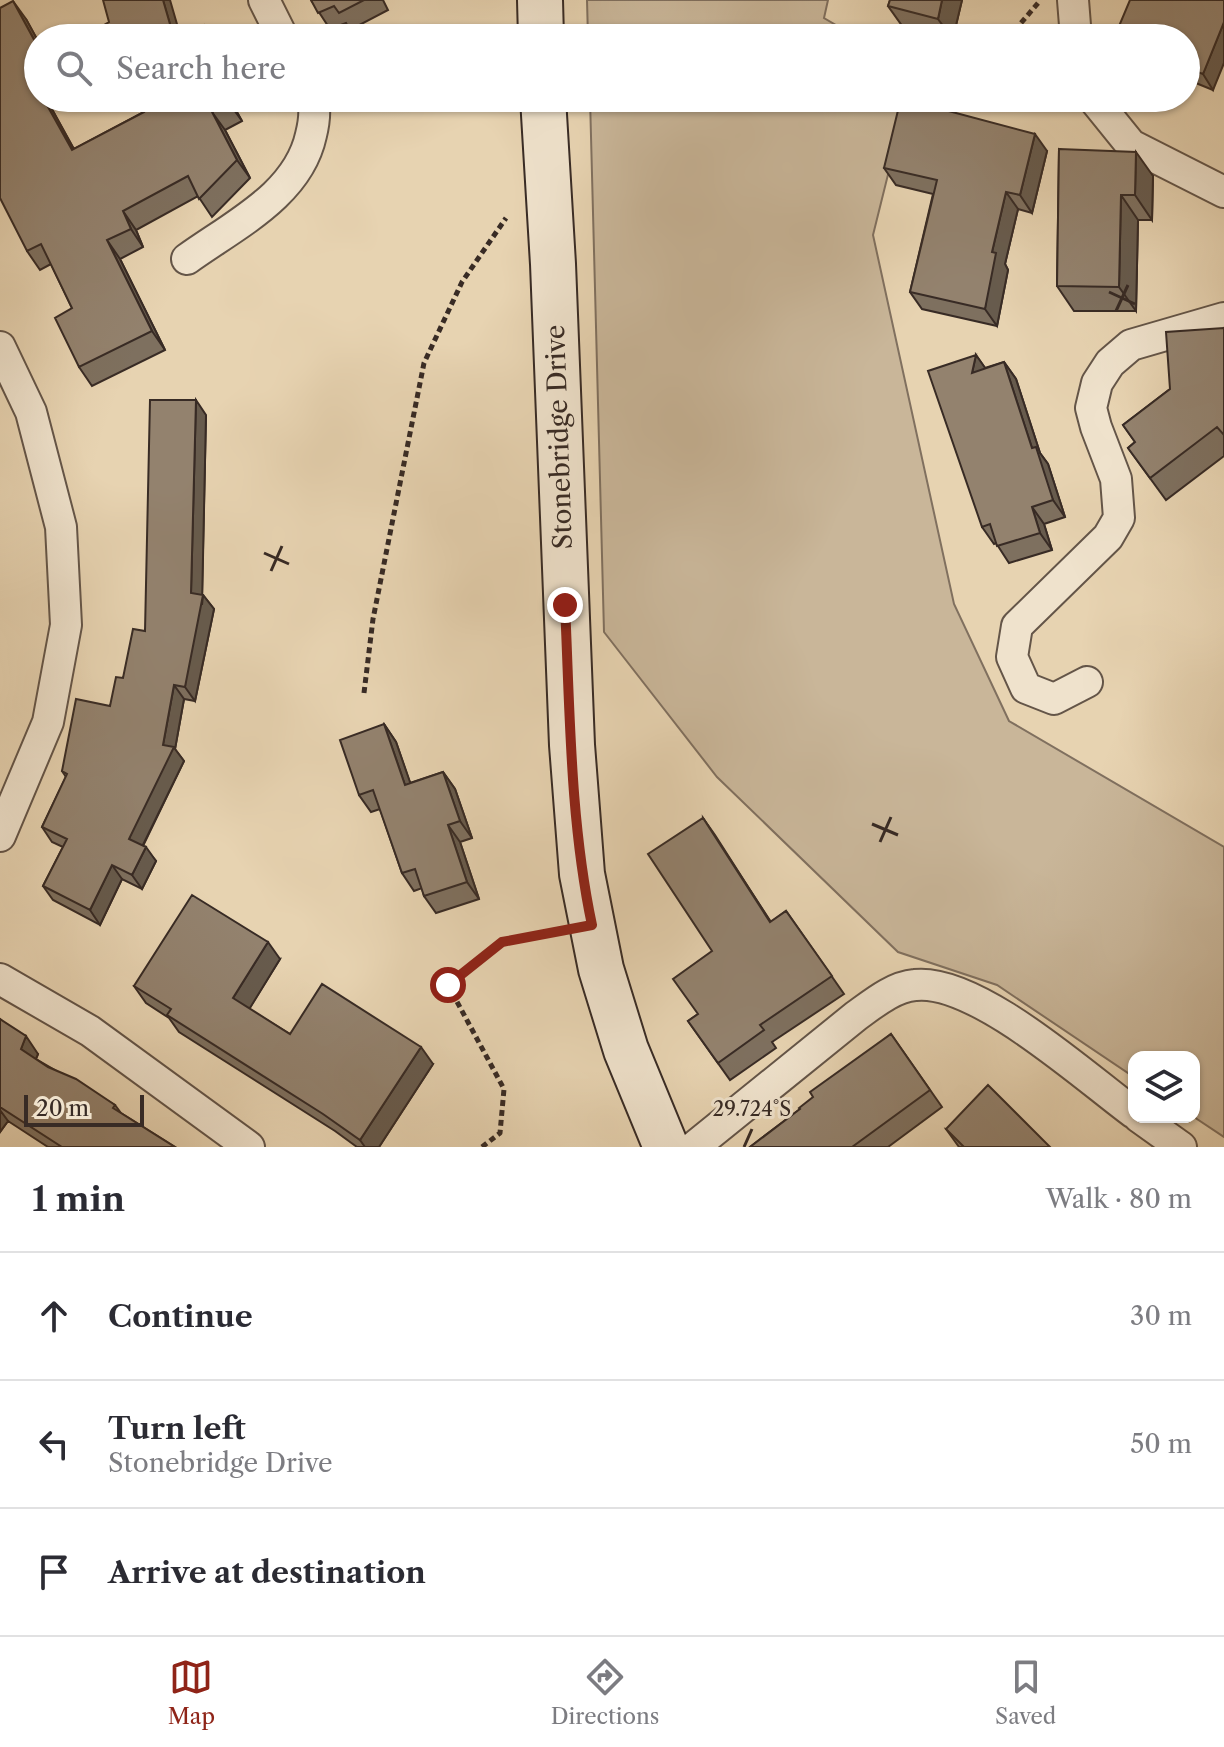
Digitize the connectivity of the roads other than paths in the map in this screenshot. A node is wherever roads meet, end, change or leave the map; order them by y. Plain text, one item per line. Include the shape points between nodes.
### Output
1 (264, 0) edge
2 (540, 0) edge
3 (1073, 0) edge
4 (276, 24) edge
5 (541, 24) edge
6 (1075, 24) edge
7 (314, 112) edge
8 (544, 112) edge
9 (1104, 112) edge
10 (1224, 192) edge
11 (187, 259) dead end
12 (1224, 318) edge
13 (0, 347) edge
14 (1087, 682) dead end
15 (0, 836) edge
16 (0, 979) edge
17 (1128, 1109) edge
18 (1147, 1123) edge
19 (249, 1147) edge
20 (666, 1147) edge
21 (694, 1147) edge
22 (1181, 1147) edge

1 - 4 street
2 - 5 street
3 - 6 street
7 - 11 street via 307,152 292,178
8 - 20 street, Stonebridge Drive via 582,874 601,969 626,1050
9 - 10 street via 1131,145
12 - 14 street via 1131,345 1097,383 1091,408 1116,479 1119,518 1108,537 1017,626 1012,657 1026,688 1054,699
13 - 15 street via 31,412 61,527 66,625 48,722
16 - 19 street via 90,1031
17 - 21 street via 1010,1019 941,986 914,985 883,996
18 - 22 street

